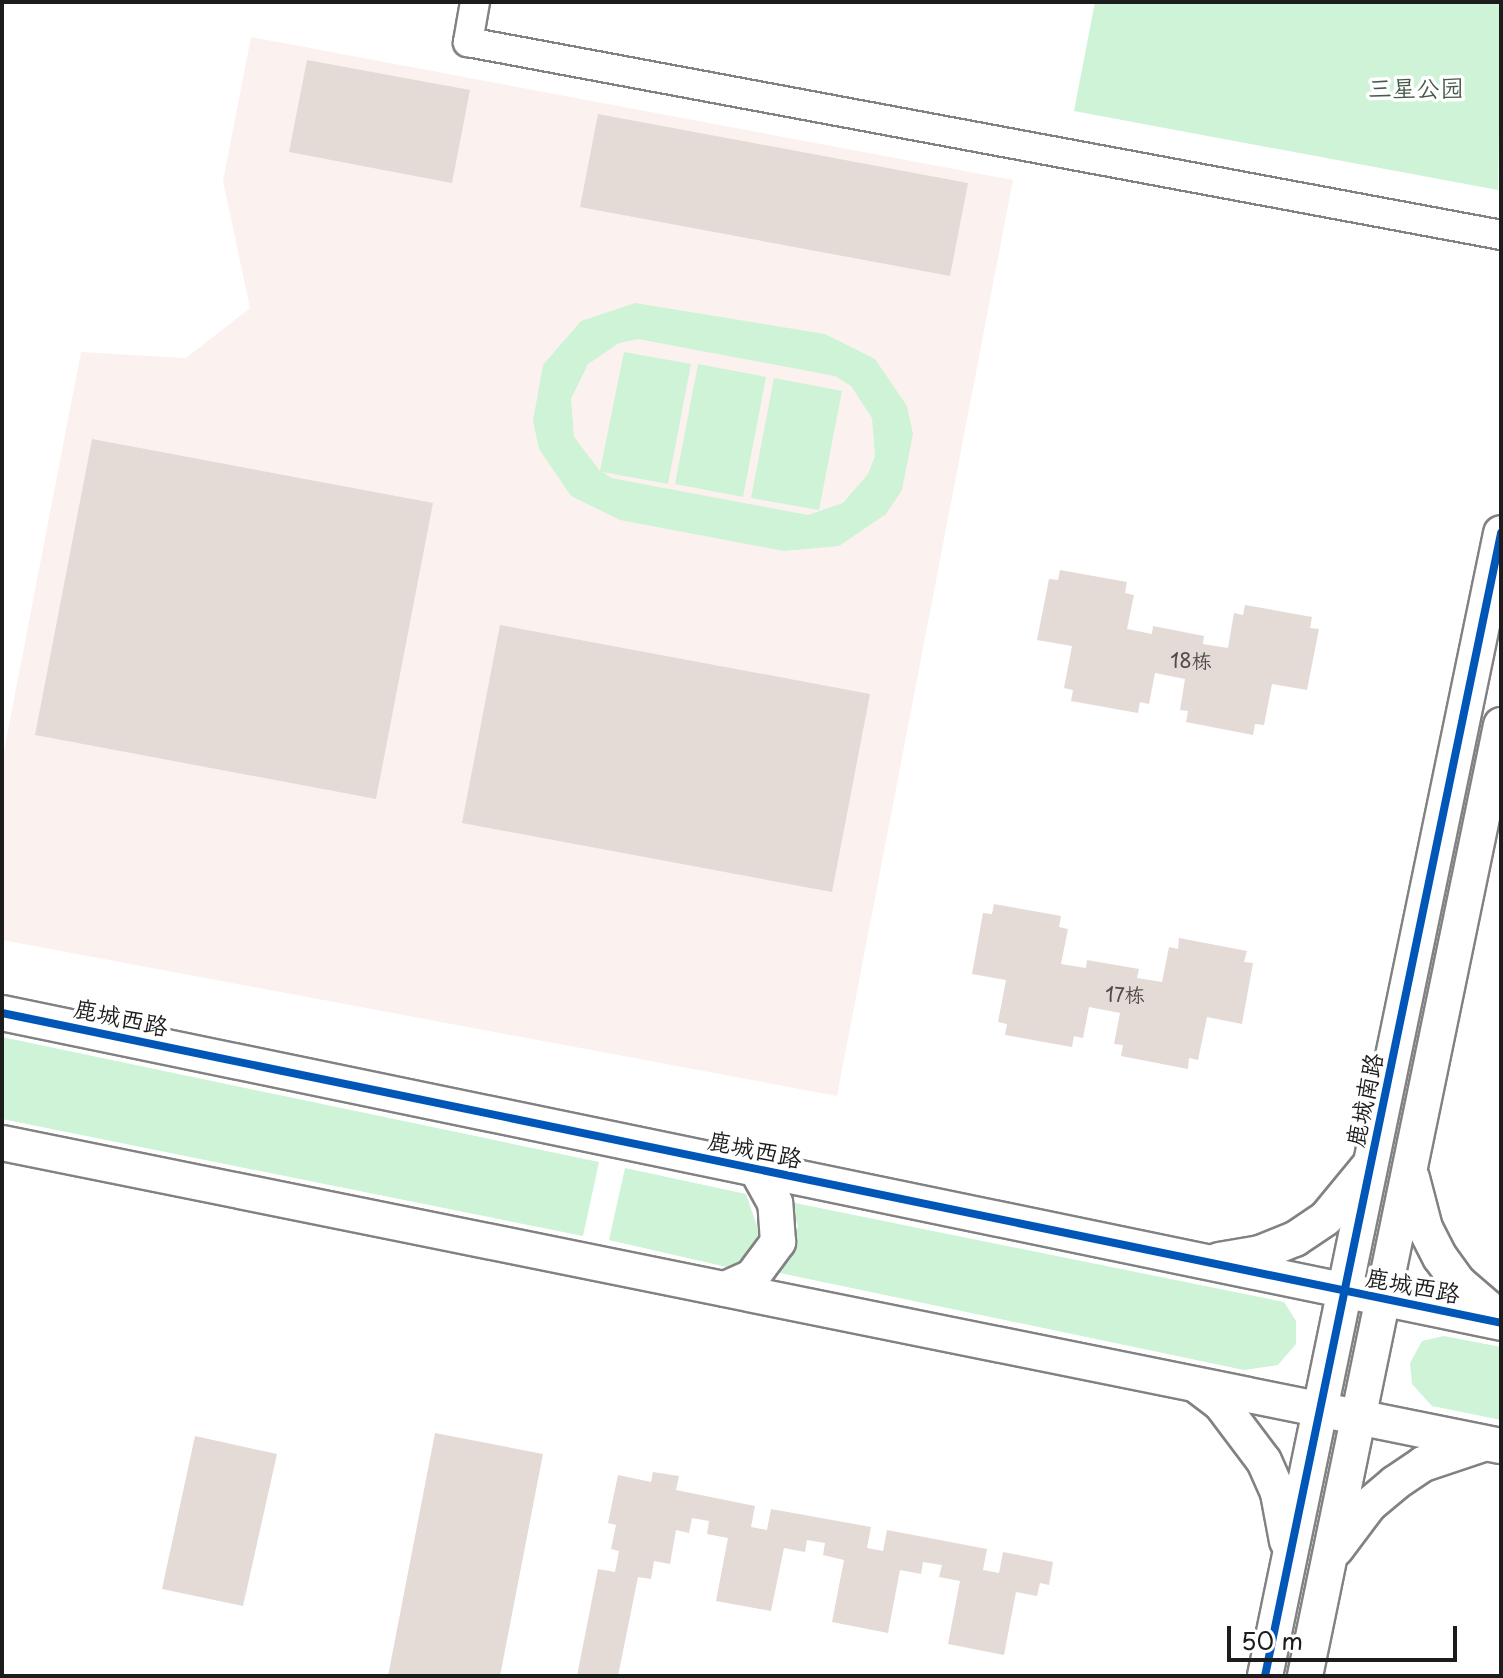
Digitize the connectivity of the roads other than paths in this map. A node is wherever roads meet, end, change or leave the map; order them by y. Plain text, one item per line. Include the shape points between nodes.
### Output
1 (475, 2) edge
2 (1501, 235) edge
3 (1501, 533) edge
4 (1501, 725) edge
5 (2, 1013) edge
6 (2, 1143) edge
7 (1372, 1159) junction
8 (1410, 1165) junction
9 (757, 1170) junction
10 (1186, 1259) junction
11 (725, 1289) junction
12 (1345, 1292) junction
13 (1383, 1299) junction
14 (1501, 1321) edge
15 (1193, 1382) junction
16 (1321, 1408) junction
17 (1359, 1416) junction
18 (1494, 1444) edge
19 (1329, 1560) junction
20 (1288, 1564) junction
21 (1265, 1676) edge
22 (1305, 1676) edge

1 - 2 street via 468,42
3 - 7 street, 鹿城南路
4 - 8 street
5 - 9 street, 鹿城西路
6 - 11 street
7 - 10 street via 1343,1200 1295,1239 1236,1257
7 - 12 street, 鹿城南路
8 - 13 street
8 - 14 street via 1425,1228 1440,1257 1459,1283
9 - 10 street, 鹿城西路
9 - 11 street via 775,1203 778,1242 752,1277
10 - 12 street, 鹿城西路
11 - 15 street
12 - 13 street, 鹿城西路
12 - 16 street, 鹿城南路
13 - 14 street, 鹿城西路
13 - 17 street
15 - 16 street
15 - 20 street via 1229,1413 1264,1461 1278,1493
16 - 17 street
16 - 20 street, 鹿城南路
17 - 18 street
17 - 19 street
18 - 19 street via 1454,1451 1395,1483 1361,1513
19 - 22 street
20 - 21 street, 鹿城南路

